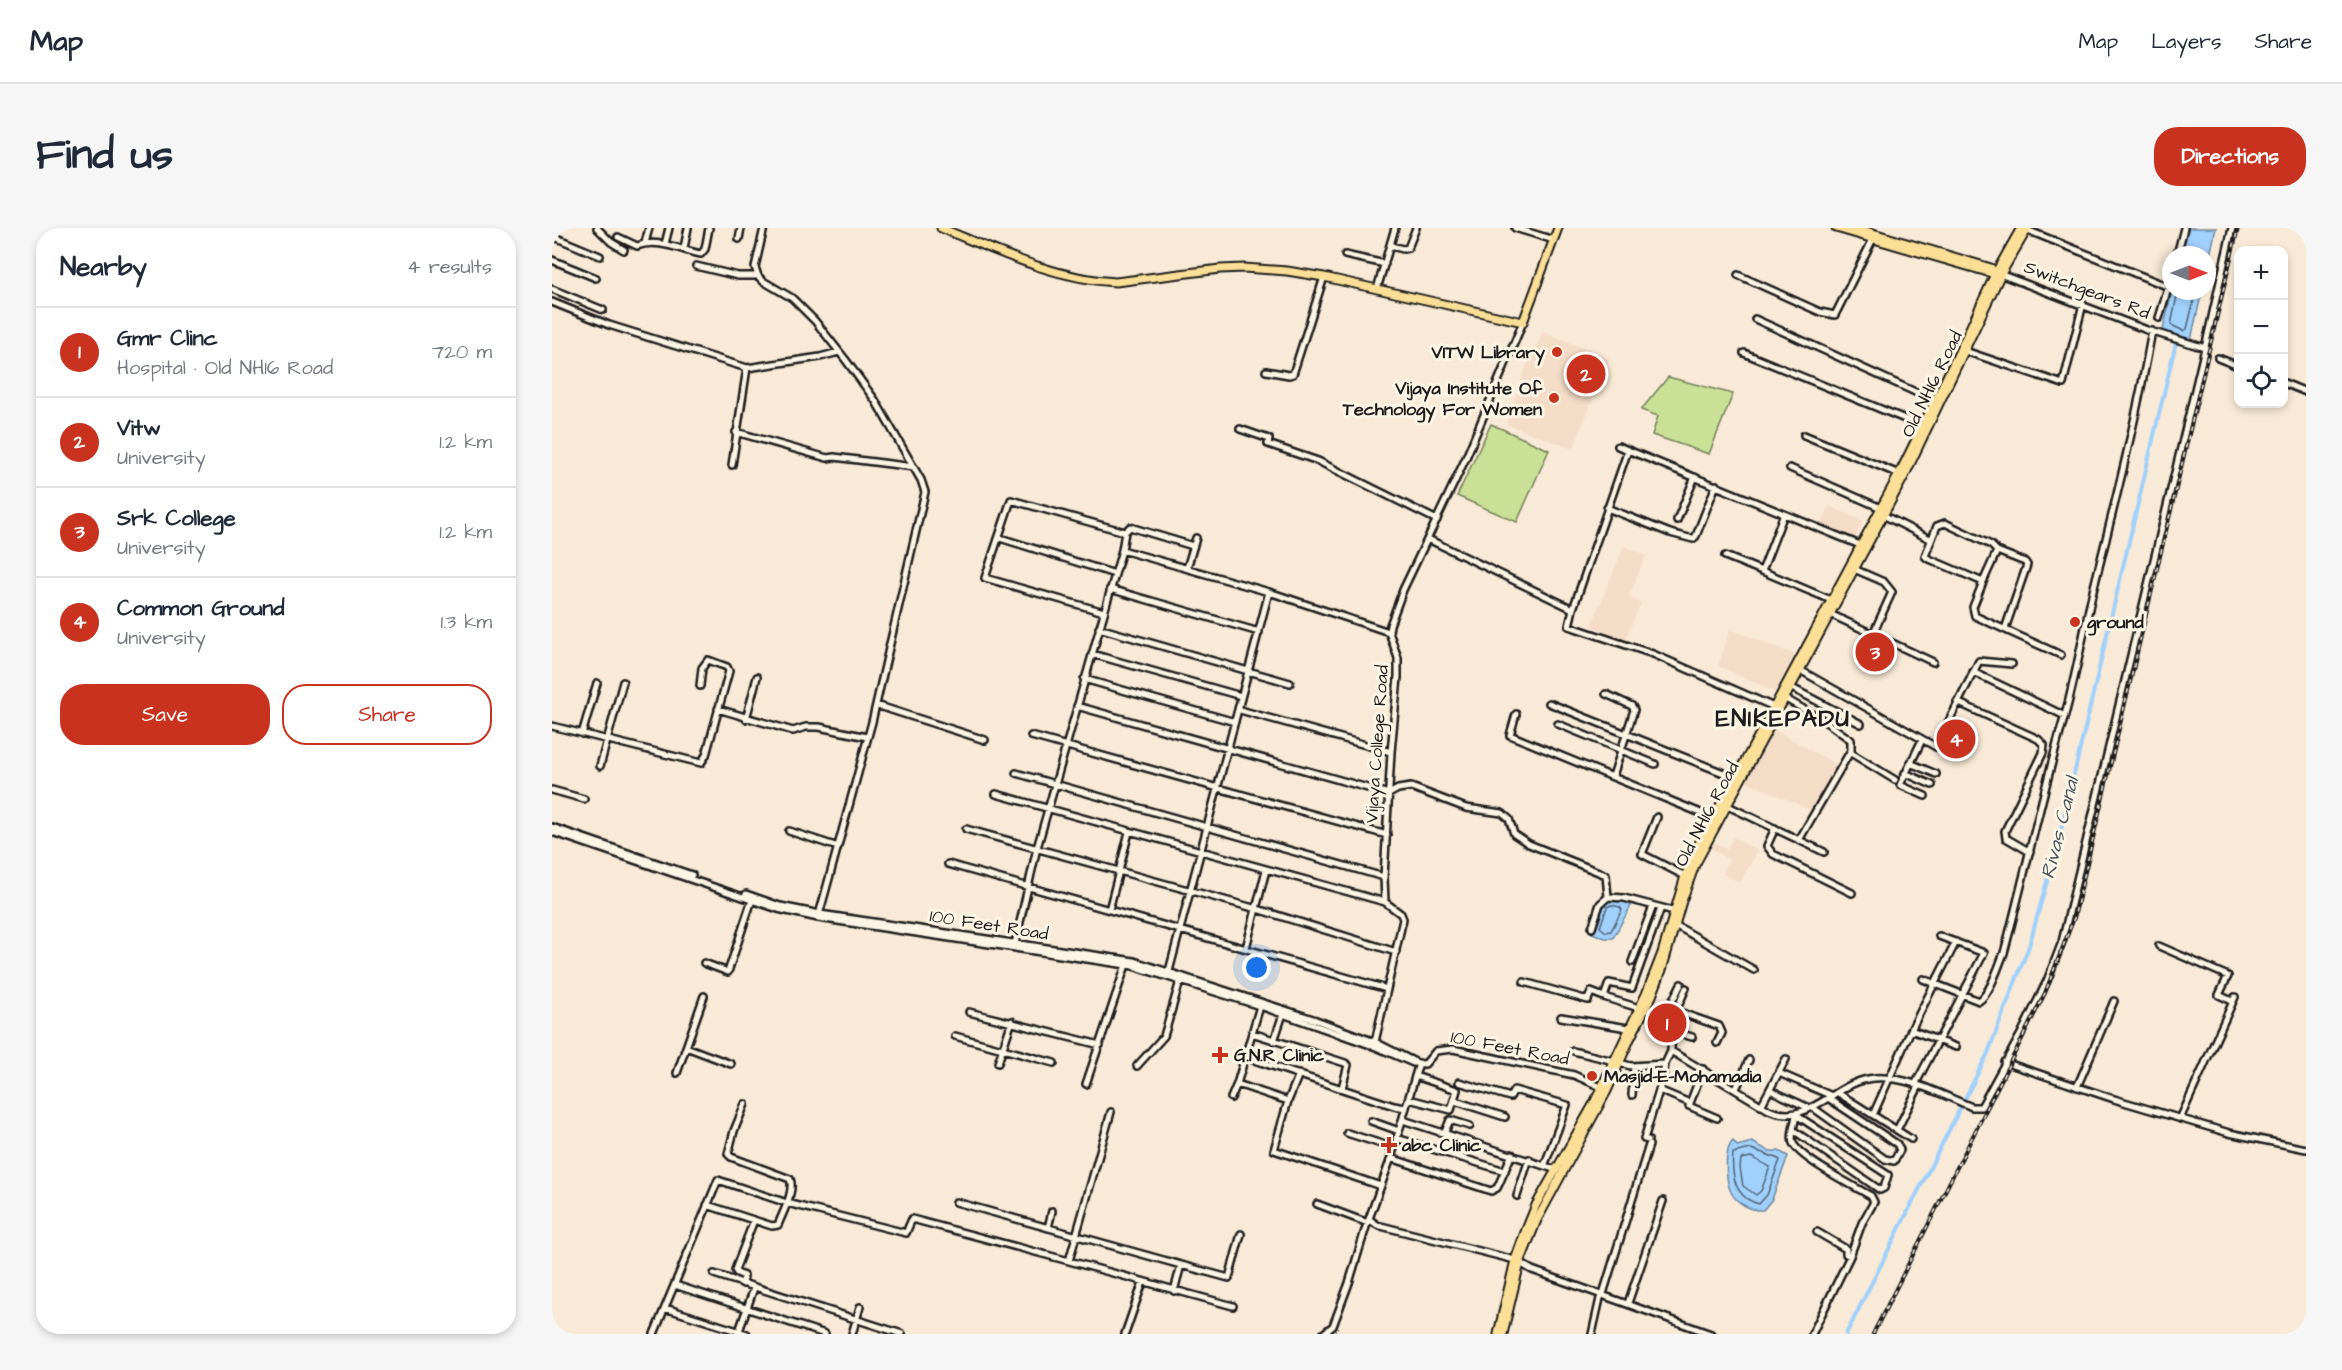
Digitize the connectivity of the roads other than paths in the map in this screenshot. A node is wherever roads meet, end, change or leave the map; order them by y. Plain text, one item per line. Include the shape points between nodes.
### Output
1 (597, 228) edge
2 (649, 228) edge
3 (669, 228) edge
4 (688, 228) edge
5 (709, 228) edge
6 (741, 228) edge
7 (764, 228) edge
8 (942, 228) edge
9 (1395, 228) edge
10 (1416, 228) edge
11 (1515, 228) edge
12 (1558, 228) edge
13 (1836, 228) edge
14 (1856, 228) edge
15 (2184, 228) edge
16 (2232, 228) edge
17 (2025, 229) edge
18 (552, 236) edge
19 (618, 237) dead end
20 (739, 239) dead end
21 (1872, 239) junction
22 (1554, 240) junction
23 (645, 243) junction
24 (665, 244) junction
25 (1390, 246) junction
26 (2179, 246) edge
27 (684, 248) junction
28 (624, 250) dead end
29 (1345, 255) dead end
30 (600, 256) dead end
31 (552, 260) edge
32 (1385, 264) junction
33 (696, 266) dead end
34 (2000, 274) junction
35 (1738, 275) dead end
36 (758, 276) junction
37 (1324, 277) junction
38 (596, 278) dead end
39 (2162, 284) edge
40 (552, 289) edge
41 (1377, 289) junction
42 (2165, 300) edge
43 (552, 302) edge
44 (2083, 304) junction
45 (603, 309) dead end
46 (2159, 318) dead end
47 (1755, 319) dead end
48 (1523, 322) junction
49 (2152, 331) junction
50 (2205, 348) junction
51 (1965, 351) junction
52 (839, 352) junction
53 (1744, 353) dead end
54 (2218, 358) dead end
55 (2234, 364) edge
56 (747, 368) junction
57 (1266, 371) dead end
58 (2288, 385) edge
59 (2306, 392) edge
60 (1935, 401) junction
61 (1922, 426) junction
62 (1240, 429) dead end
63 (736, 432) junction
64 (1804, 435) dead end
65 (1618, 446) dead end
66 (1628, 450) junction
67 (732, 465) dead end
68 (914, 467) junction
69 (1790, 468) dead end
70 (1899, 474) junction
71 (1695, 477) junction
72 (1716, 485) junction
73 (1607, 508) junction
74 (1881, 512) junction
75 (1784, 514) junction
76 (1437, 520) junction
77 (1677, 520) dead end
78 (1125, 532) junction
79 (1000, 538) junction
80 (1196, 538) dead end
81 (1428, 539) junction
82 (1930, 539) junction
83 (1860, 545) junction
84 (1193, 546) junction
85 (1122, 550) junction
86 (1997, 551) junction
87 (1725, 556) dead end
88 (1187, 568) junction
89 (1854, 568) junction
90 (1762, 572) junction
91 (1115, 574) junction
92 (1983, 582) junction
93 (1110, 589) junction
94 (1269, 592) junction
95 (1831, 600) junction
96 (1573, 609) junction
97 (1104, 612) junction
98 (1830, 614) junction
99 (1100, 628) junction
100 (2005, 629) junction
101 (1259, 632) junction
102 (1389, 632) junction
103 (1873, 634) junction
104 (1092, 654) junction
105 (2061, 656) dead end
106 (1933, 662) dead end
107 (2012, 664) dead end
108 (1248, 670) junction
109 (1800, 670) junction
110 (1973, 672) junction
111 (757, 677) dead end
112 (1084, 679) junction
113 (622, 682) dead end
114 (597, 683) dead end
115 (1290, 683) dead end
116 (700, 686) dead end
117 (1790, 687) junction
118 (1606, 694) dead end
119 (1241, 696) junction
120 (1784, 698) junction
121 (1957, 702) junction
122 (1549, 703) dead end
123 (876, 705) junction
124 (1077, 706) junction
125 (1774, 707) junction
126 (718, 709) junction
127 (1240, 710) junction
128 (1516, 714) dead end
129 (2065, 716) junction
130 (746, 718) junction
131 (1235, 722) junction
132 (1558, 724) dead end
133 (1861, 724) dead end
134 (552, 726) edge
135 (582, 734) junction
136 (1627, 734) junction
137 (1030, 736) dead end
138 (867, 737) junction
139 (608, 739) junction
140 (1922, 740) junction
141 (985, 741) dead end
142 (1066, 746) junction
143 (1228, 748) junction
144 (1622, 749) junction
145 (1391, 752) junction
146 (1850, 752) junction
147 (1910, 763) junction
148 (1655, 764) dead end
149 (600, 766) dead end
150 (1016, 773) dead end
151 (1905, 773) junction
152 (1936, 774) dead end
153 (1613, 776) junction
154 (1736, 778) junction
155 (1895, 780) dead end
156 (1055, 784) junction
157 (1932, 785) dead end
158 (1217, 787) junction
159 (552, 790) edge
160 (996, 794) dead end
161 (1389, 794) junction
162 (1925, 796) dead end
163 (584, 799) dead end
164 (1728, 806) junction
165 (1048, 807) junction
166 (1658, 817) dead end
167 (1713, 818) junction
168 (552, 827) edge
169 (1206, 828) junction
170 (1775, 828) junction
171 (966, 829) dead end
172 (789, 831) dead end
173 (552, 832) edge
174 (1129, 832) junction
175 (1386, 835) junction
176 (1799, 840) junction
177 (838, 847) junction
178 (1037, 848) junction
179 (1200, 852) junction
180 (1824, 852) dead end
181 (2030, 852) junction
182 (948, 864) dead end
183 (1266, 870) junction
184 (1118, 872) junction
185 (1684, 876) junction
186 (1384, 877) junction
187 (1027, 887) junction
188 (1190, 892) junction
189 (1852, 893) dead end
190 (1608, 897) junction
191 (752, 900) junction
192 (1384, 902) junction
193 (1653, 906) junction
194 (1661, 908) junction
195 (1257, 909) junction
196 (1108, 910) junction
197 (1674, 911) junction
198 (819, 916) junction
199 (1675, 925) junction
200 (1592, 928) dead end
201 (1180, 930) junction
202 (1939, 936) dead end
203 (1956, 942) junction
204 (1015, 944) junction
205 (2159, 946) dead end
206 (1246, 948) junction
207 (1396, 952) junction
208 (1632, 962) dead end
209 (704, 963) dead end
210 (1126, 965) junction
211 (1754, 970) dead end
212 (1168, 974) junction
213 (1923, 979) dead end
214 (1180, 981) junction
215 (1524, 982) dead end
216 (1935, 984) junction
217 (1632, 988) junction
218 (1387, 989) junction
219 (1646, 994) junction
220 (1960, 994) junction
221 (704, 996) dead end
222 (1604, 997) junction
223 (2114, 1001) dead end
224 (1260, 1006) junction
225 (1642, 1008) junction
226 (1676, 1011) junction
227 (969, 1012) dead end
228 (1282, 1014) junction
229 (1561, 1017) dead end
230 (1664, 1018) junction
231 (1012, 1021) junction
232 (1670, 1025) junction
233 (1628, 1028) junction
234 (1911, 1030) junction
235 (1672, 1031) junction
236 (1252, 1033) junction
237 (955, 1036) dead end
238 (1692, 1037) dead end
239 (1938, 1040) junction
240 (1274, 1041) junction
241 (1375, 1042) junction
242 (1717, 1042) dead end
243 (1100, 1045) junction
244 (686, 1047) junction
245 (1956, 1047) dead end
246 (1002, 1049) junction
247 (1573, 1051) dead end
248 (1671, 1051) junction
249 (1245, 1057) junction
250 (1786, 1059) dead end
251 (1749, 1060) dead end
252 (998, 1062) dead end
253 (1617, 1062) junction
254 (2004, 1062) junction
255 (1054, 1063) dead end
256 (1418, 1063) junction
257 (731, 1064) dead end
258 (1665, 1064) junction
259 (1137, 1066) dead end
260 (1634, 1066) junction
261 (1703, 1069) junction
262 (677, 1073) dead end
263 (1779, 1073) junction
264 (1299, 1074) junction
265 (1415, 1076) junction
266 (1890, 1079) junction
267 (1459, 1082) dead end
268 (1086, 1083) dead end
269 (1237, 1084) junction
270 (1917, 1085) junction
271 (2077, 1087) junction
272 (1342, 1088) junction
273 (1604, 1089) junction
274 (1736, 1089) junction
275 (1659, 1090) junction
276 (1770, 1090) junction
277 (1838, 1093) junction
278 (1632, 1095) dead end
279 (1830, 1097) junction
280 (1231, 1098) dead end
281 (1409, 1099) junction
282 (1287, 1101) junction
283 (1455, 1101) junction
284 (1690, 1102) junction
285 (745, 1104) dead end
286 (1761, 1106) junction
287 (1406, 1108) junction
288 (1810, 1108) junction
289 (1111, 1112) dead end
290 (1796, 1115) junction
291 (1873, 1115) junction
292 (1505, 1117) dead end
293 (1717, 1118) dead end
294 (2180, 1119) junction
295 (1403, 1120) junction
296 (1371, 1121) dead end
297 (1470, 1126) dead end
298 (1793, 1130) junction
299 (1897, 1130) junction
300 (1399, 1131) junction
301 (1445, 1132) junction
302 (1347, 1133) dead end
303 (1396, 1138) junction
304 (1911, 1139) dead end
305 (1394, 1148) junction
306 (2306, 1149) edge
307 (1512, 1154) junction
308 (1391, 1158) junction
309 (1529, 1159) junction
310 (1545, 1164) junction
311 (1557, 1170) junction
312 (1505, 1171) junction
313 (1381, 1186) junction
314 (1517, 1196) dead end
315 (1664, 1200) dead end
316 (956, 1202) dead end
317 (787, 1203) junction
318 (1317, 1204) dead end
319 (707, 1205) junction
320 (1052, 1211) dead end
321 (754, 1220) junction
322 (1368, 1223) junction
323 (1047, 1228) junction
324 (1817, 1232) dead end
325 (1241, 1234) dead end
326 (1076, 1236) junction
327 (1850, 1256) junction
328 (1518, 1261) junction
329 (1069, 1262) junction
330 (1181, 1265) junction
331 (714, 1274) dead end
332 (1143, 1282) junction
333 (743, 1284) junction
334 (675, 1285) junction
335 (754, 1288) junction
336 (1174, 1291) junction
337 (1602, 1294) junction
338 (1628, 1303) junction
339 (1233, 1306) dead end
340 (860, 1307) dead end
341 (665, 1308) junction
342 (747, 1309) junction
343 (856, 1321) junction
344 (738, 1333) edge
345 (654, 1334) edge
346 (747, 1334) edge
347 (825, 1334) edge
348 (852, 1334) edge
349 (902, 1334) edge
350 (1125, 1334) edge
351 (1323, 1334) edge
352 (1498, 1334) edge
353 (1503, 1334) edge
354 (1592, 1334) edge
355 (1711, 1334) edge
356 (1812, 1334) edge

1 - 28 street
2 - 23 street
3 - 24 street
4 - 27 street
5 - 27 street via 704,252
6 - 20 street
7 - 36 street via 755,267
8 - 37 main road via 1023,261 1102,281 1244,268
9 - 25 street
10 - 25 street via 1408,248
11 - 22 street
12 - 22 main road
13 - 21 main road
14 - 34 main road
15 - 26 street
16 - 50 street
17 - 34 main road, Old NH16 Road
17 - 39 street
18 - 30 street
19 - 23 street via 637,246
21 - 34 main road
21 - 35 street via 1835,315
22 - 48 main road
23 - 24 street
24 - 27 street
25 - 32 street
29 - 32 street
31 - 38 street
32 - 41 street
33 - 36 street via 738,276
34 - 44 street, Switchgears Rd
34 - 51 main road, Old NH16 Road
34 - 60 main road, Old NH16 Road
36 - 52 street via 792,298
37 - 41 main road
37 - 57 street via 1293,374
40 - 45 street
41 - 48 main road
42 - 46 street
43 - 56 street via 609,325
44 - 49 street, Switchgears Rd
44 - 51 street via 2063,384
47 - 60 street
48 - 76 street
49 - 50 street, Switchgears Rd
49 - 129 street via 2132,436
50 - 254 street via 2062,942 2042,992
51 - 74 main road, Old NH16 Road
52 - 56 street
52 - 68 street via 875,400
53 - 61 street
54 - 55 street
56 - 63 street
58 - 59 street
60 - 61 main road, Old NH16 Road
61 - 70 main road, Old NH16 Road
62 - 76 street via 1269,439 1268,444 1318,461
63 - 67 street
63 - 68 street via 827,458
64 - 70 street
65 - 66 street
66 - 71 street
66 - 73 street
68 - 123 street via 925,492 923,505
69 - 74 street
70 - 74 main road, Old NH16 Road
71 - 72 street
71 - 77 street
72 - 73 street via 1693,539
72 - 75 street
73 - 96 street
74 - 82 street
74 - 83 main road, Old NH16 Road
74 - 89 main road, Old NH16 Road
75 - 83 street
75 - 90 street
76 - 81 street
78 - 79 street via 1011,500
78 - 84 street via 1130,527
78 - 85 street
79 - 91 street
79 - 97 street via 985,578
80 - 84 street
81 - 96 street
81 - 102 street via 1393,613
82 - 86 street via 1937,526 1945,523
82 - 92 street via 1927,558
83 - 95 main road, Old NH16 Road
84 - 88 street
85 - 88 street
85 - 91 street
86 - 92 street
86 - 100 street via 2027,565
87 - 90 street
88 - 94 street
89 - 98 main road, Old NH16 Road
89 - 103 street via 1884,582 1892,592
90 - 95 street
91 - 93 street
92 - 100 street via 1973,612
93 - 97 street
93 - 101 street
94 - 101 street
94 - 102 street
95 - 125 main road, Old NH16 Road
96 - 125 street via 1567,628 1653,654
97 - 99 street
98 - 103 street
98 - 109 main road, Old NH16 Road
99 - 104 street
99 - 108 street
100 - 105 street
101 - 108 street
102 - 145 street, Vijaya College Road via 1398,668
103 - 106 street
104 - 112 street
104 - 119 street
107 - 110 street via 1979,661
108 - 115 street
108 - 119 street
109 - 117 main road, Old NH16 Road
109 - 140 street
110 - 121 street
110 - 129 street
111 - 130 street
112 - 124 street
112 - 131 street
113 - 139 street
114 - 135 street
116 - 126 street via 702,668 708,660 727,667
117 - 120 main road, Old NH16 Road
117 - 133 street
118 - 136 street via 1634,708
119 - 127 street
120 - 146 street via 1851,740
120 - 164 main road, Old NH16 Road
121 - 140 street via 1936,747
121 - 181 street via 2044,745 2005,831 2006,838
122 - 136 street
123 - 138 street
123 - 141 street
124 - 142 street
124 - 143 street
125 - 154 main road, Old NH16 Road
126 - 130 street
126 - 139 street via 701,763
127 - 131 street
127 - 145 street
128 - 153 street via 1510,735
129 - 181 street
130 - 138 street via 793,731 819,727
131 - 143 street
132 - 144 street
134 - 135 street
135 - 139 street
136 - 144 street
136 - 154 street
137 - 142 street
138 - 177 street
139 - 149 street
140 - 147 street
142 - 156 street
142 - 158 street
143 - 158 street
143 - 161 street
144 - 148 street
144 - 153 street
145 - 161 street, Vijaya College Road
146 - 155 street
146 - 176 street
147 - 151 street
147 - 152 street
150 - 156 street
151 - 157 street
151 - 162 street via 1900,785
153 - 167 street
154 - 167 main road, Old NH16 Road
156 - 165 street
156 - 169 street
158 - 169 street
158 - 175 street
159 - 163 street
160 - 165 street
161 - 175 street, Vijaya College Road
161 - 190 street via 1411,787 1466,808 1502,813 1509,819 1514,834 1529,844 1606,875
164 - 170 street
164 - 199 main road, Old NH16 Road via 1695,864
165 - 174 street
165 - 178 street
166 - 185 street via 1642,854
167 - 185 main road, Old NH16 Road
168 - 198 street, 100 Feet Road
169 - 179 street
169 - 186 street
170 - 176 street
170 - 189 street via 1767,846 1773,854
171 - 178 street
172 - 177 street
173 - 191 street, 100 Feet Road
174 - 179 street
174 - 184 street
175 - 186 street, Vijaya College Road
176 - 180 street
177 - 198 street
178 - 184 street
178 - 187 street
179 - 183 street
179 - 188 street
181 - 220 street via 1994,979 1979,1000
182 - 187 street
183 - 192 street
183 - 195 street
184 - 188 street
184 - 196 street
185 - 197 main road, Old NH16 Road
186 - 192 street, Vijaya College Road
187 - 196 street
187 - 204 street
188 - 195 street
188 - 201 street
190 - 193 street
190 - 200 street via 1600,904
191 - 198 street, 100 Feet Road
191 - 209 street via 728,972
192 - 207 street via 1403,919
193 - 194 street
193 - 208 street
194 - 197 street
194 - 217 street
195 - 206 street
195 - 207 street
196 - 201 street
197 - 219 main road, Old NH16 Road
198 - 204 street, 100 Feet Road
198 - 210 street, 100 Feet Road
199 - 211 street
199 - 225 main road, Old NH16 Road via 1662,970
201 - 206 street
201 - 212 street
202 - 203 street
203 - 216 street
203 - 220 street via 1984,953
204 - 212 street, 100 Feet Road via 1134,961
205 - 294 street via 2228,976 2219,995 2234,999
206 - 218 street
207 - 218 street
210 - 212 street, 100 Feet Road
210 - 243 street
212 - 214 street, 100 Feet Road
212 - 241 street, 100 Feet Road via 1264,1002
213 - 216 street
214 - 224 street, 100 Feet Road
214 - 259 street via 1164,1036
215 - 222 street via 1588,1000 1591,992
216 - 220 street
216 - 234 street
217 - 219 street
217 - 222 street via 1609,983
218 - 241 street
219 - 225 main road, Old NH16 Road
220 - 239 street
221 - 244 street
222 - 225 street
223 - 271 street
224 - 228 street, 100 Feet Road
224 - 236 street
225 - 230 street
225 - 233 main road, Old NH16 Road
225 - 253 main road, Old NH16 Road
226 - 230 street via 1683,986
226 - 232 street
226 - 242 street via 1719,1026 1722,1034
227 - 231 street
228 - 240 street
228 - 256 street, 100 Feet Road
229 - 233 street
230 - 232 street
231 - 243 street
231 - 246 street
232 - 235 street
233 - 253 main road, Old NH16 Road
234 - 239 street
234 - 266 street
235 - 238 street
235 - 248 street
236 - 240 street
236 - 249 street
237 - 246 street
239 - 245 street
239 - 270 street
240 - 272 street via 1348,1065
241 - 256 street, 100 Feet Road
243 - 268 street
244 - 257 street
244 - 262 street
246 - 252 street
246 - 255 street
247 - 253 street
248 - 258 street
248 - 261 street
249 - 264 street
249 - 269 street
250 - 263 street
251 - 274 street
253 - 260 street
253 - 273 main road, Old NH16 Road
254 - 270 street via 1981,1107
254 - 271 street
256 - 265 street
256 - 273 street, 100 Feet Road via 1428,1062 1436,1051 1453,1049 1574,1075
258 - 260 street
258 - 275 street
260 - 278 street
261 - 274 street
261 - 284 street
263 - 276 street
263 - 279 street
264 - 272 street
264 - 282 street
265 - 281 street
265 - 283 street via 1458,1090
266 - 270 street
266 - 277 street via 1864,1080
266 - 291 street
267 - 310 street via 1510,1097 1514,1090 1567,1105
269 - 280 street
269 - 282 street
270 - 299 street
271 - 294 street
272 - 287 street
273 - 311 main road, Old NH16 Road
273 - 328 main road, Old NH16 Road
274 - 286 street
275 - 284 street
275 - 337 street via 1644,1139 1649,1143
276 - 286 street
276 - 288 street
277 - 279 street
277 - 291 street
279 - 288 street
279 - 288 street via 1897,1144 1900,1150 1894,1161 1885,1160
281 - 283 street via 1451,1110
281 - 287 street
282 - 313 street via 1274,1150
283 - 292 street
284 - 293 street via 1689,1106
285 - 317 street via 728,1154 790,1179
286 - 290 street via 1779,1115
287 - 295 street
288 - 290 street
289 - 326 street
290 - 298 street
290 - 298 street via 1886,1174 1884,1188 1877,1188
291 - 299 street
294 - 306 street
295 - 300 street
295 - 301 street
296 - 300 street
297 - 301 street via 1450,1120
298 - 327 street via 1798,1150 1873,1198
299 - 304 street
300 - 303 street
301 - 307 street
302 - 305 street
303 - 305 street
303 - 312 street
305 - 308 street
307 - 309 street
307 - 312 street
308 - 312 street via 1491,1191 1497,1188
308 - 313 street
309 - 310 street
309 - 314 street
310 - 311 street
311 - 328 main road, Old NH16 Road via 1536,1205
313 - 322 street
315 - 338 street
316 - 323 street
317 - 319 street via 718,1179
317 - 321 street via 778,1225
317 - 329 street via 906,1233 912,1219
318 - 322 street
319 - 321 street
319 - 334 street
320 - 323 street
321 - 333 street via 735,1270 744,1276
322 - 328 street
322 - 351 street via 1333,1326
323 - 326 street
324 - 327 street via 1846,1249
325 - 330 street via 1229,1278
326 - 329 street
326 - 330 street
327 - 356 street
328 - 337 street via 1532,1270
328 - 352 main road, Old NH16 Road
328 - 353 main road, Old NH16 Road
329 - 332 street
330 - 336 street
331 - 333 street
332 - 336 street
332 - 350 street
333 - 335 street
334 - 341 street
334 - 342 street
335 - 342 street
335 - 343 street
336 - 339 street
337 - 338 street
337 - 354 street
338 - 355 street
340 - 343 street
341 - 344 street
341 - 345 street
342 - 344 street
342 - 347 street
343 - 348 street
343 - 349 street
344 - 346 street

